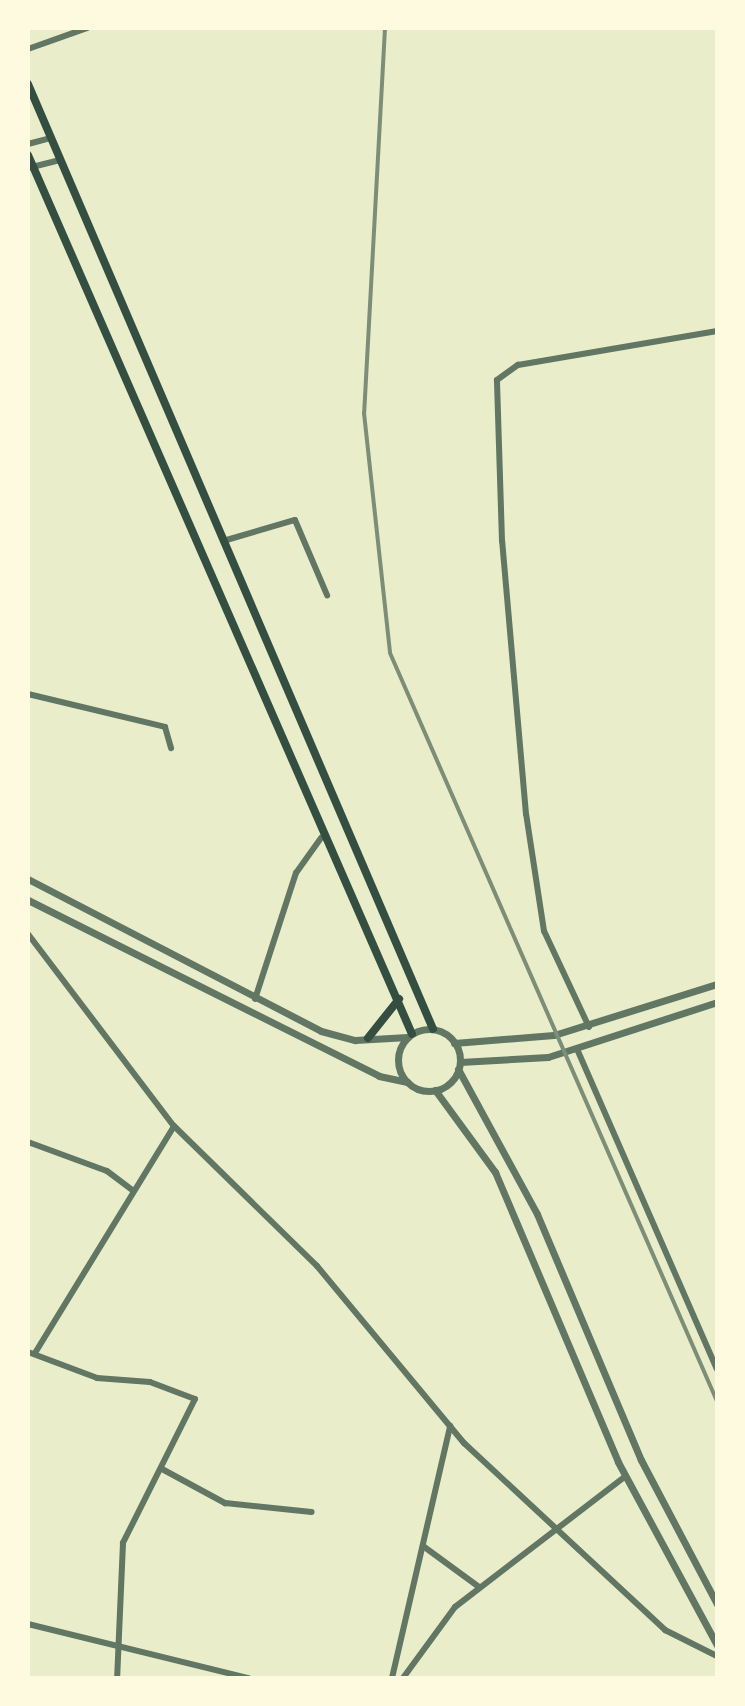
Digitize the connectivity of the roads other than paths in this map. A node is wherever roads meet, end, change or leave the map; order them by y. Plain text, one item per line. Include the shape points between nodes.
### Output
1 (87, 28) edge
2 (28, 49) edge
3 (28, 84) edge
4 (51, 138) junction
5 (28, 144) edge
6 (28, 155) edge
7 (60, 160) junction
8 (30, 167) edge
9 (717, 331) edge
10 (223, 541) junction
11 (327, 595) dead end
12 (28, 694) edge
13 (171, 748) dead end
14 (321, 838) junction
15 (28, 879) edge
16 (28, 900) edge
17 (28, 934) edge
18 (717, 984) edge
19 (255, 999) junction
20 (399, 999) junction
21 (717, 1002) edge
22 (589, 1027) junction
23 (433, 1029) junction
24 (410, 1036) junction
25 (368, 1038) junction
26 (454, 1043) junction
27 (577, 1049) junction
28 (459, 1065) junction
29 (407, 1082) junction
30 (435, 1090) junction
31 (174, 1126) junction
32 (28, 1142) edge
33 (132, 1190) junction
34 (32, 1352) edge
35 (717, 1369) edge
36 (450, 1426) junction
37 (162, 1469) junction
38 (626, 1476) junction
39 (312, 1512) dead end
40 (551, 1529) junction
41 (423, 1546) junction
42 (479, 1587) junction
43 (717, 1604) edge
44 (28, 1624) edge
45 (717, 1645) edge
46 (122, 1647) junction
47 (717, 1656) edge
48 (205, 1667) junction
49 (117, 1678) edge
50 (202, 1678) edge
51 (248, 1678) edge
52 (392, 1678) edge
53 (403, 1678) edge

1 - 2 street
3 - 4 main road
4 - 5 street
4 - 7 main road
6 - 8 main road
7 - 8 street
7 - 10 main road
8 - 14 main road
9 - 22 street via 518,365 497,380 502,541 526,814 544,931
10 - 11 street via 295,520
10 - 23 main road
12 - 13 street via 167,728
14 - 19 street via 296,873
14 - 20 main road
15 - 19 street
16 - 29 street via 379,1076
17 - 31 street
18 - 22 street
19 - 25 street via 329,1034
20 - 24 main road
20 - 25 main road
21 - 27 street
22 - 26 street
23 - 24 street
23 - 26 street
24 - 25 street
24 - 29 street via 398,1059
26 - 28 street
27 - 28 street via 527,1060
27 - 35 street
28 - 30 street
28 - 43 street via 537,1214 641,1460
29 - 30 street
30 - 38 street via 495,1172
31 - 33 street
31 - 36 street via 317,1266
32 - 33 street via 107,1171
33 - 34 street via 63,1317
34 - 37 street via 97,1378 150,1382 193,1396
36 - 40 street
36 - 41 street
37 - 39 street via 225,1503
37 - 46 street via 123,1543
38 - 40 street
38 - 45 street
40 - 42 street
40 - 47 street via 665,1630
41 - 42 street
41 - 52 street
42 - 53 street via 422,1645
44 - 46 street
46 - 48 street
46 - 49 street
48 - 50 street
48 - 51 street

